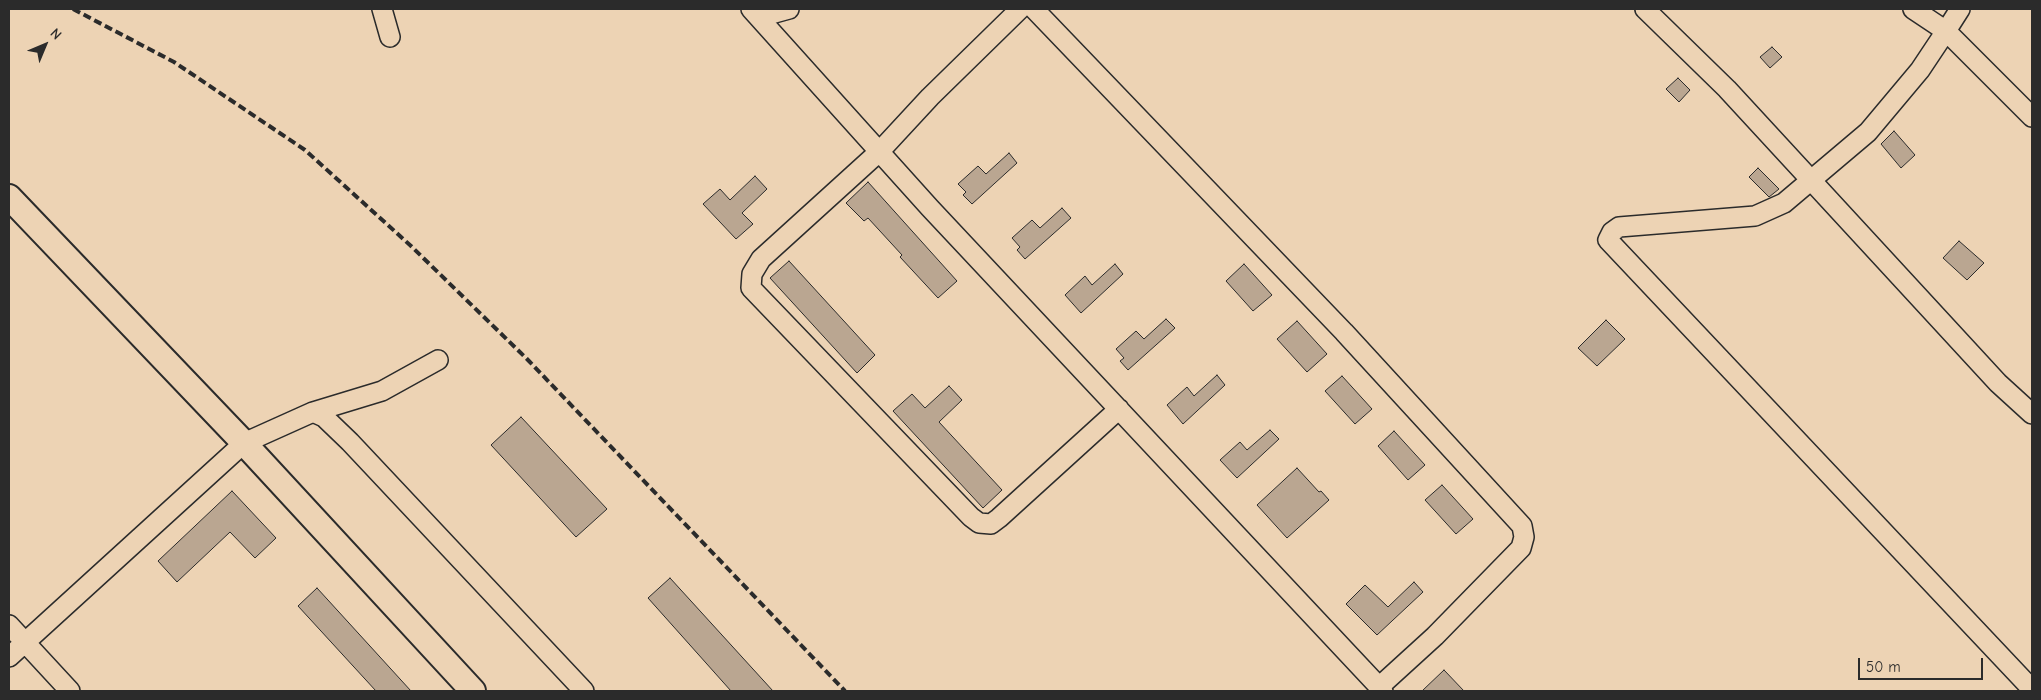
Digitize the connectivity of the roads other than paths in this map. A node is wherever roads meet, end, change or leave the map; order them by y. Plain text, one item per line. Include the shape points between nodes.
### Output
1 (382, 9) edge
2 (789, 9) edge
3 (1020, 9) edge
4 (1034, 9) edge
5 (1645, 9) edge
6 (1913, 9) edge
7 (1960, 9) edge
8 (756, 13) edge
9 (1946, 31) junction
10 (390, 38) dead end
11 (2032, 117) edge
12 (880, 151) junction
13 (1812, 182) junction
14 (9, 197) edge
15 (438, 360) dead end
16 (1119, 408) junction
17 (313, 412) junction
18 (2032, 414) edge
19 (244, 444) junction
20 (9, 625) edge
21 (25, 642) junction
22 (9, 657) edge
23 (2026, 685) edge
24 (1381, 689) edge
25 (70, 691) edge
26 (473, 691) edge
27 (584, 691) edge

1 - 10 street
2 - 8 street
3 - 12 street
4 - 24 street via 1344,332 1522,526 1521,548
5 - 13 street via 1727,89
6 - 9 street
7 - 9 street
8 - 12 street
9 - 11 street
9 - 13 street via 1920,70 1868,132
12 - 16 street
12 - 16 street via 760,259 752,274 751,288 979,523 991,524 999,518
13 - 18 street via 1998,383
13 - 23 street via 1784,203 1755,216 1619,227 1609,235 1609,242
14 - 19 street
15 - 17 street via 382,392
16 - 24 street
17 - 19 street
17 - 27 street via 324,417 350,442
19 - 21 street
19 - 26 street
20 - 21 street
21 - 22 street
21 - 25 street

